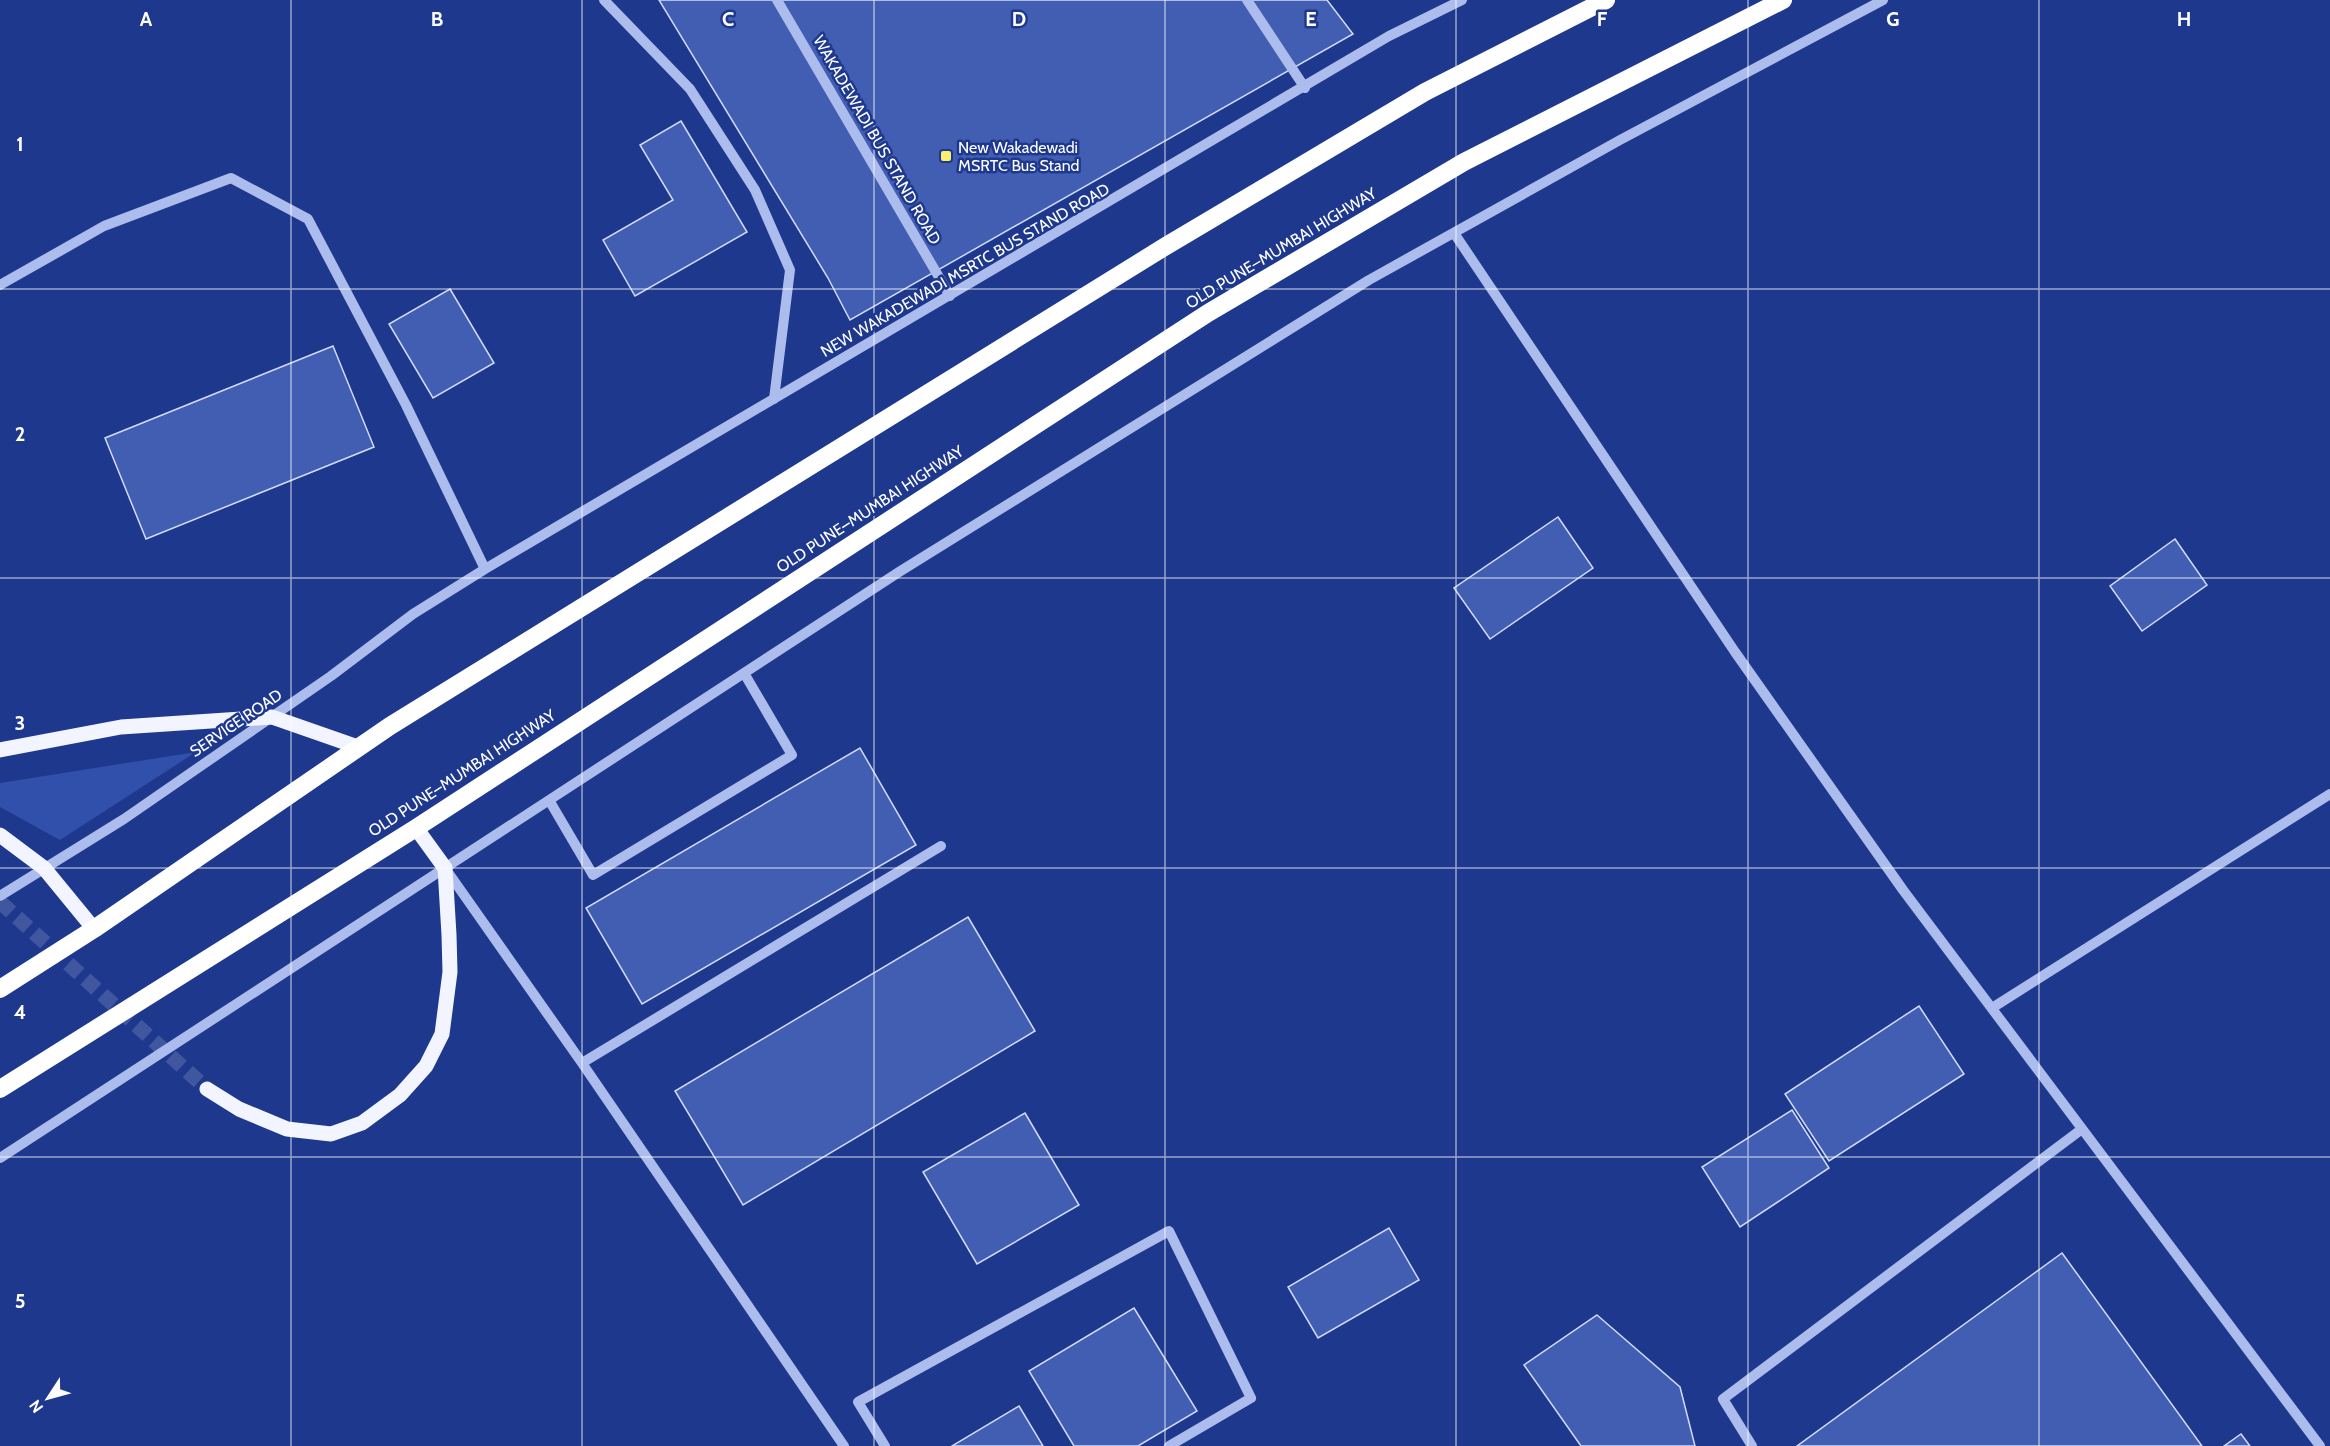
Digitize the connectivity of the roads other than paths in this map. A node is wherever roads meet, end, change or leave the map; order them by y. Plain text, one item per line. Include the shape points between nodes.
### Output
1 (604, 0) edge
2 (777, 0) edge
3 (1247, 0) edge
4 (1462, 0) edge
5 (1606, 0) edge
6 (1783, 0) edge
7 (1882, 0) edge
8 (1305, 88) junction
9 (1454, 233) junction
10 (0, 285) edge
11 (950, 296) junction
12 (774, 399) junction
13 (485, 569) junction
14 (744, 673) junction
15 (272, 717) junction
16 (358, 747) junction
17 (0, 750) edge
18 (2330, 794) edge
19 (549, 800) junction
20 (416, 828) junction
21 (0, 835) edge
22 (941, 846) dead end
23 (445, 867) junction
24 (44, 868) junction
25 (0, 896) edge
26 (94, 929) junction
27 (0, 989) edge
28 (1992, 1008) junction
29 (582, 1063) junction
30 (0, 1089) edge
31 (207, 1089) tunnel mouth
32 (2082, 1129) junction
33 (0, 1158) edge
34 (844, 1446) edge
35 (885, 1446) edge
36 (1169, 1446) edge
37 (1752, 1446) edge
38 (2320, 1446) edge

1 - 12 street via 690,89 755,190 790,270
2 - 11 street, WAKADEWADI BUS STAND ROAD
3 - 8 street
4 - 8 street, NEW WAKADEWADI MSRTC BUS STAND ROAD via 1389,36
5 - 16 highway via 1425,92 1166,246
6 - 20 highway, OLD PUNE–MUMBAI HIGHWAY via 1464,162 1208,313
7 - 9 street
8 - 11 street, NEW WAKADEWADI MSRTC BUS STAND ROAD
9 - 14 street via 1259,348
9 - 28 street via 1735,652 1903,890
10 - 13 street via 104,226 231,178 308,219 406,405
11 - 12 street, NEW WAKADEWADI MSRTC BUS STAND ROAD
12 - 13 street, NEW WAKADEWADI MSRTC BUS STAND ROAD
13 - 15 street, SERVICE ROAD via 413,614
14 - 19 street
14 - 19 street via 792,755 593,875
15 - 16 main road
15 - 17 main road via 121,727
15 - 24 street, SERVICE ROAD via 124,819
16 - 26 highway
18 - 28 street
19 - 23 street
20 - 23 main road
20 - 30 highway, OLD PUNE–MUMBAI HIGHWAY
21 - 24 main road
22 - 29 street
23 - 29 street
23 - 31 main road via 450,972 442,1034 426,1066 400,1095 362,1123 331,1134 286,1129 239,1109
23 - 33 street
24 - 25 street, SERVICE ROAD
24 - 26 main road
26 - 27 highway
28 - 32 street
29 - 34 street
32 - 37 street via 1723,1399
32 - 38 street
35 - 36 street via 858,1402 1169,1231 1251,1398

